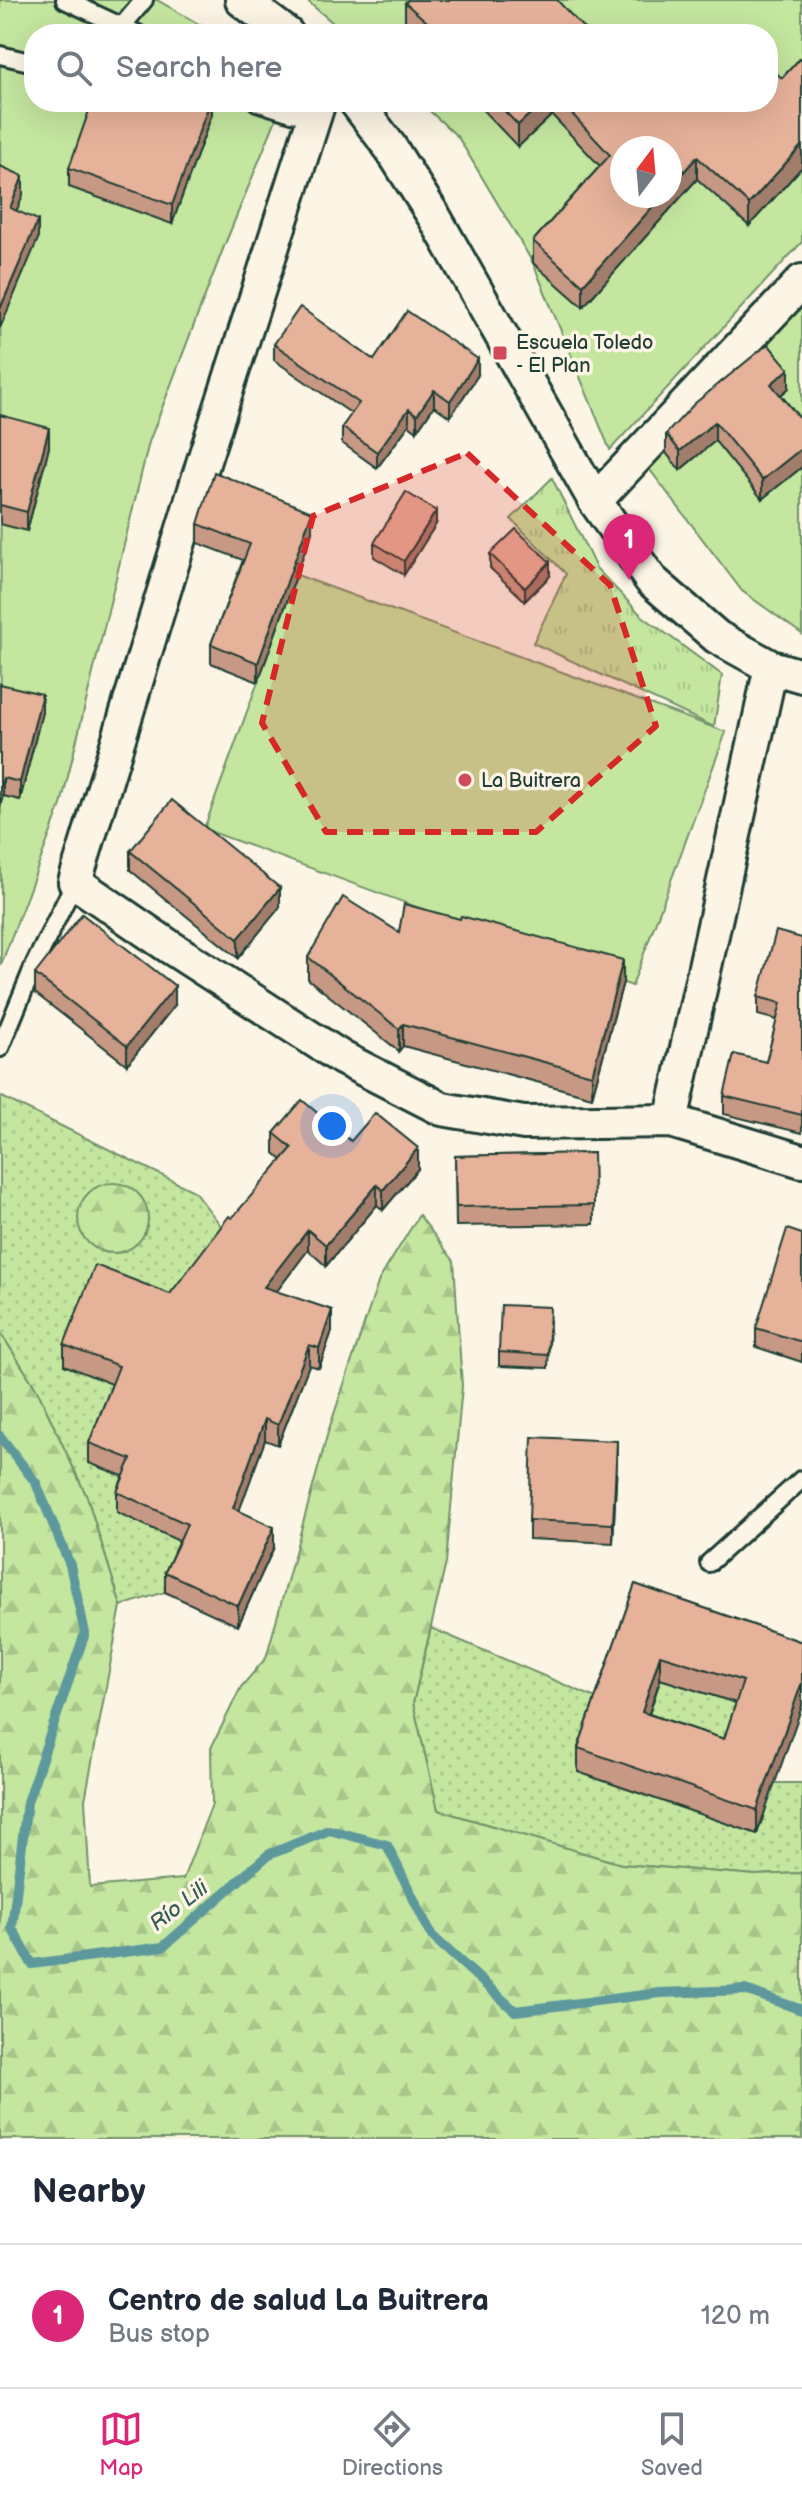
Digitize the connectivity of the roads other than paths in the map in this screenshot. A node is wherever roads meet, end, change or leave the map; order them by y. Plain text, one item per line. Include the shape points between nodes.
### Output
1 (65, 0) edge
2 (144, 0) edge
3 (242, 0) edge
4 (107, 24) edge
5 (121, 24) edge
6 (274, 24) edge
7 (0, 55) edge
8 (24, 61) edge
9 (315, 112) edge
10 (364, 112) edge
11 (802, 281) edge
12 (595, 501) junction
13 (771, 667) junction
14 (802, 676) edge
15 (75, 882) junction
16 (0, 1048) edge
17 (671, 1121) junction
18 (802, 1161) edge
19 (802, 1479) edge
20 (709, 1563) dead end

1 - 4 lane
2 - 5 lane
3 - 6 street
7 - 8 lane
9 - 15 street
10 - 12 street via 435,218
11 - 12 street
12 - 13 street via 651,580 717,637
13 - 14 street
13 - 17 street
15 - 16 lane
15 - 17 street via 342,1058 442,1109 524,1123
17 - 18 street
19 - 20 lane

